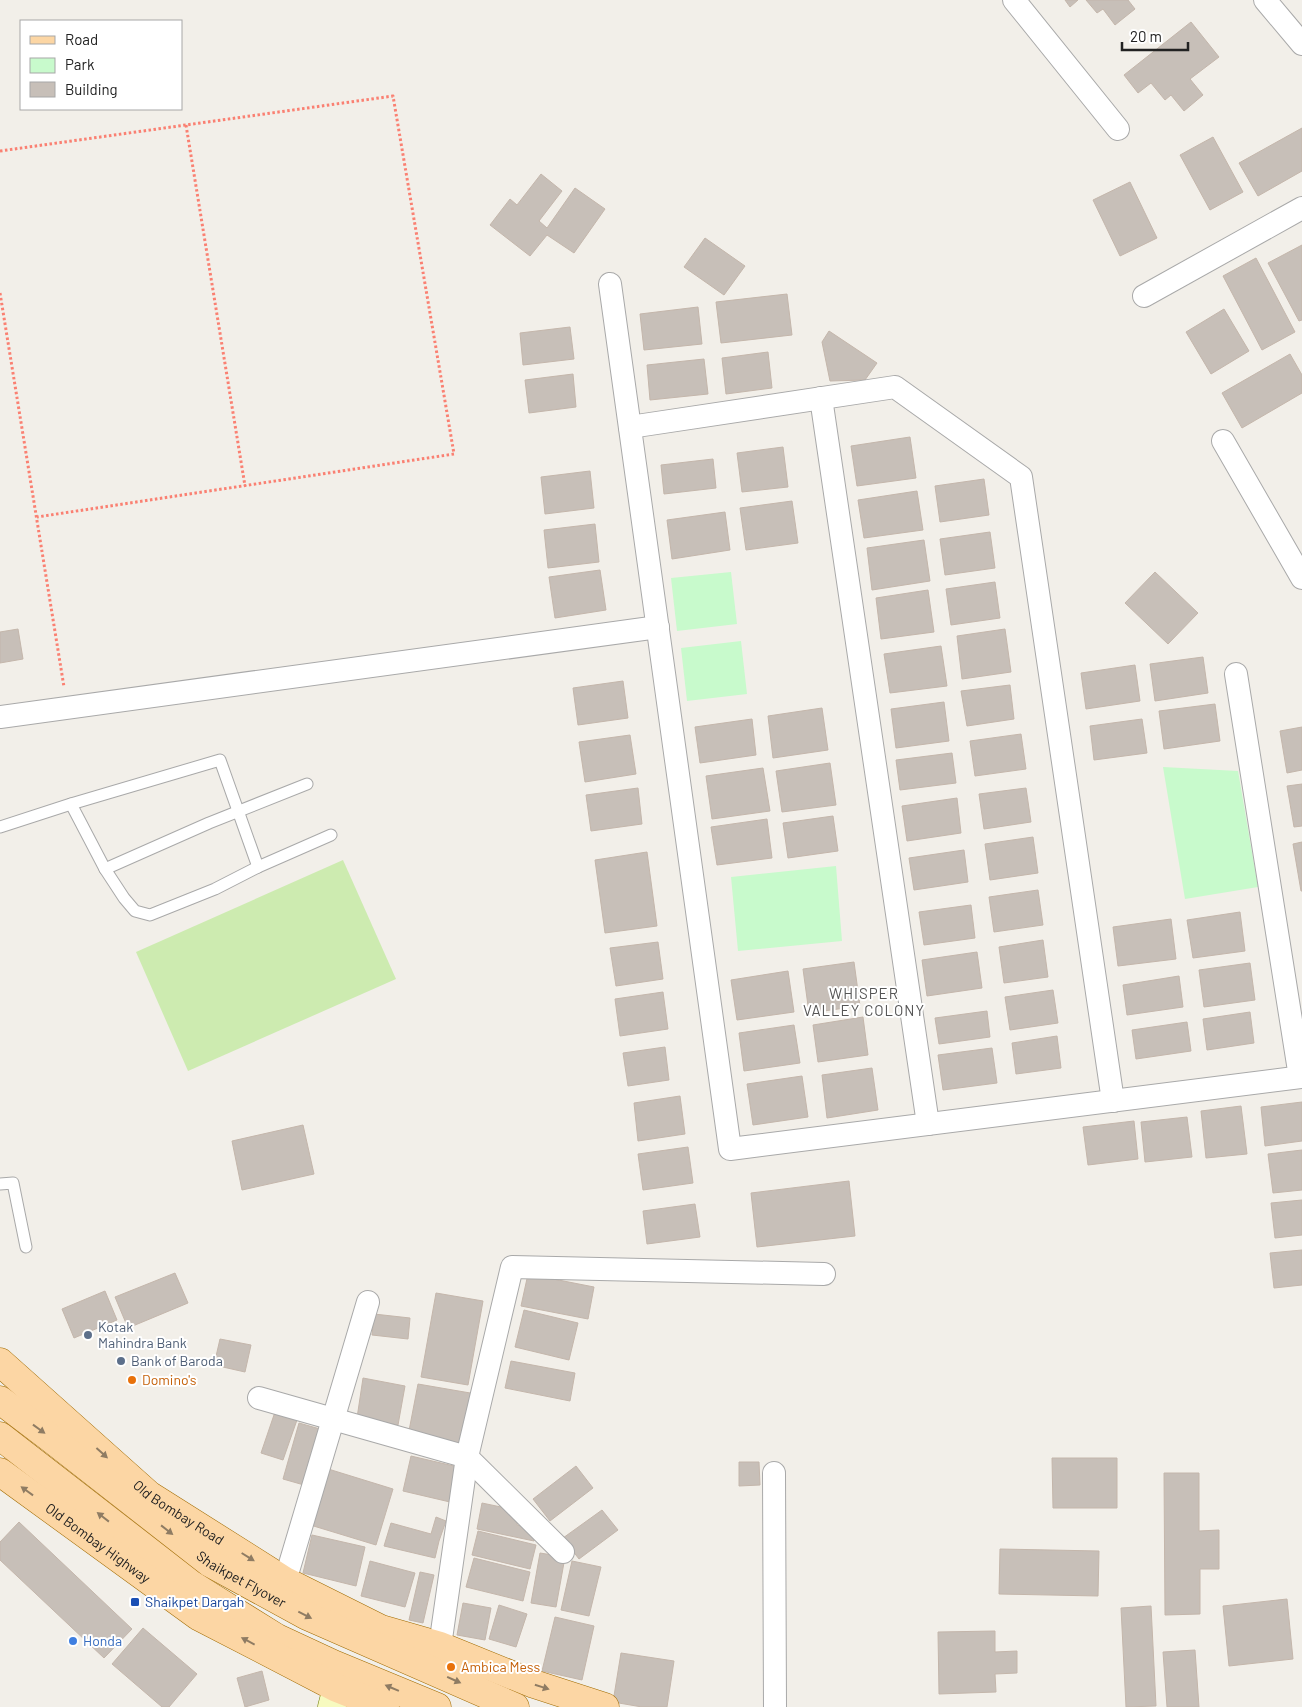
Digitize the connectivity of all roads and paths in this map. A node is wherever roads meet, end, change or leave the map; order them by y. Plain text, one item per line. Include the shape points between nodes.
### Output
1 (1014, 0) edge
2 (1266, 0) edge
3 (1302, 44) edge
4 (186, 125) junction
5 (1118, 129) dead end
6 (0, 151) edge
7 (1302, 208) edge
8 (610, 284) dead end
9 (0, 293) edge
10 (1144, 296) dead end
11 (821, 398) junction
12 (630, 427) junction
13 (1223, 441) dead end
14 (245, 486) junction
15 (36, 517) junction
16 (1302, 578) edge
17 (658, 627) junction
18 (1236, 674) dead end
19 (67, 707) junction
20 (0, 717) edge
21 (307, 784) dead end
22 (71, 804) junction
23 (238, 813) junction
24 (0, 827) edge
25 (331, 835) dead end
26 (258, 867) junction
27 (105, 869) junction
28 (1301, 1077) edge
29 (1114, 1101) junction
30 (928, 1124) junction
31 (0, 1184) edge
32 (26, 1247) dead end
33 (824, 1274) dead end
34 (368, 1302) dead end
35 (1, 1362) edge
36 (259, 1398) dead end
37 (0, 1400) edge
38 (334, 1420) junction
39 (0, 1436) edge
40 (467, 1457) junction
41 (0, 1472) edge
42 (774, 1473) dead end
43 (563, 1552) dead end
44 (285, 1581) junction
45 (440, 1646) junction
46 (335, 1698) edge
47 (385, 1707) edge
48 (437, 1707) edge
49 (515, 1707) edge
50 (605, 1707) edge
51 (776, 1707) edge

1 - 5 street
2 - 3 street
4 - 6 path
4 - 14 path
4 - 14 path via 393,96 454,454
7 - 10 street
8 - 12 street
9 - 15 path
11 - 12 street
11 - 29 street via 894,387 1021,477
11 - 30 street
12 - 17 street
13 - 16 street
14 - 15 path
15 - 19 path
17 - 19 street
17 - 30 street via 730,1149
18 - 28 street
19 - 20 street
21 - 23 lane
22 - 23 lane via 220,760
22 - 24 lane
22 - 27 lane
23 - 26 lane
23 - 27 lane
25 - 26 lane
26 - 27 lane via 215,890 150,915 135,911
28 - 29 street
29 - 30 street
31 - 32 lane via 13,1183
33 - 40 street via 512,1267
34 - 38 street
35 -> 44 main road, Old Bombay Road via 149,1495
36 - 38 street
37 -> 49 main road, Shaikpet Flyover via 210,1563 306,1616
38 - 40 street
38 - 44 street
48 -> 39 main road, Shaikpet Flyover via 277,1638 192,1585
40 - 43 street
40 - 45 street
46 -> 41 main road, Old Bombay Highway via 198,1616
42 - 51 street
44 - 45 main road, Old Bombay Road via 381,1629
45 -> 50 main road via 534,1684
46 - 47 main road, Old Bombay Highway

